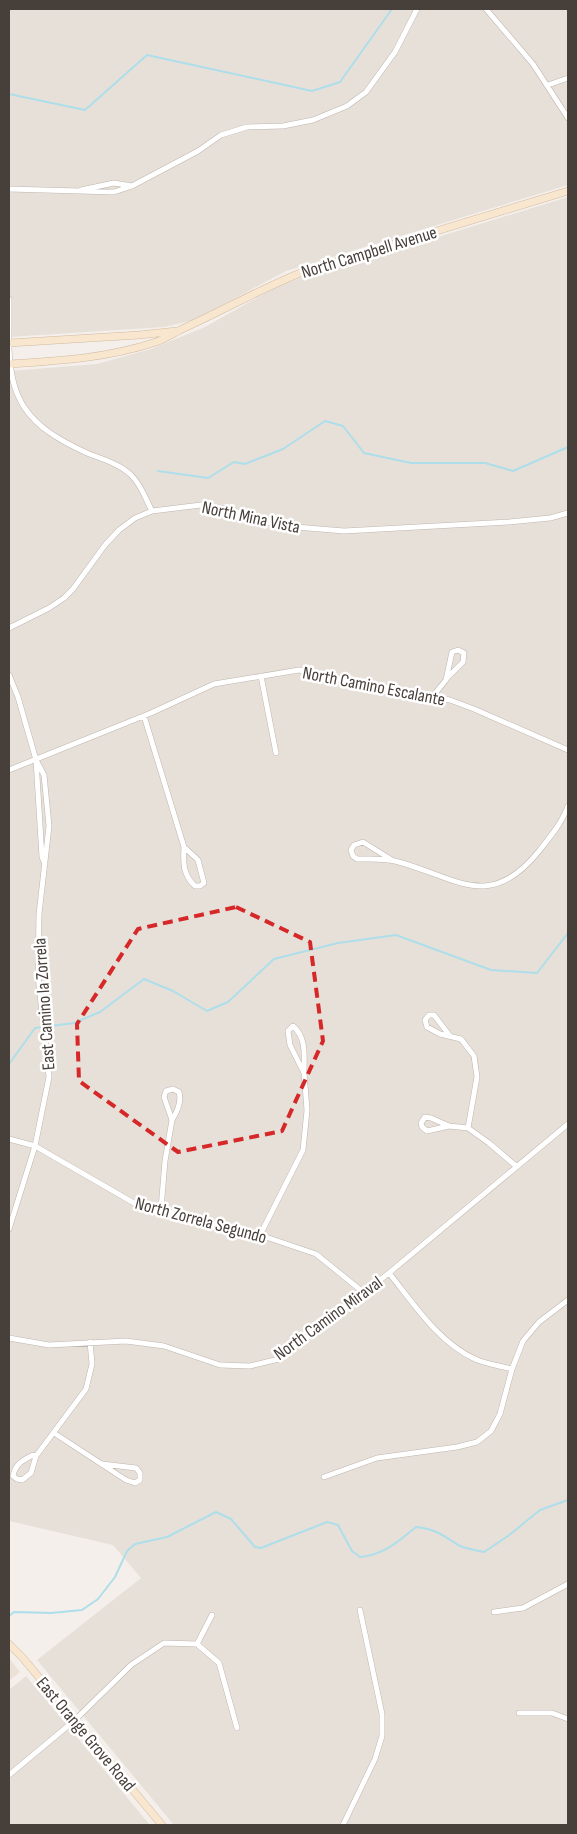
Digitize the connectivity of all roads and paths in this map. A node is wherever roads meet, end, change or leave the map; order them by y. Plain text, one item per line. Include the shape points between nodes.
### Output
1 (417, 9) edge
2 (486, 9) edge
3 (568, 78) edge
4 (548, 85) junction
5 (568, 118) edge
6 (132, 186) junction
7 (9, 189) edge
8 (81, 190) junction
9 (568, 191) edge
10 (9, 299) edge
11 (178, 331) junction
12 (9, 332) edge
13 (9, 343) edge
14 (10, 364) edge
15 (152, 512) junction
16 (568, 513) edge
17 (9, 628) edge
18 (9, 676) edge
19 (261, 676) junction
20 (446, 680) junction
21 (434, 696) junction
22 (144, 716) junction
23 (568, 750) edge
24 (276, 753) dead end
25 (36, 760) junction
26 (9, 770) edge
27 (568, 806) edge
28 (184, 847) junction
29 (392, 860) junction
30 (450, 1036) junction
31 (304, 1073) junction
32 (172, 1120) junction
33 (568, 1124) edge
34 (449, 1126) junction
35 (468, 1128) junction
36 (9, 1139) edge
37 (34, 1146) junction
38 (516, 1166) junction
39 (161, 1210) junction
40 (9, 1229) edge
41 (260, 1235) junction
42 (389, 1273) junction
43 (363, 1292) junction
44 (568, 1300) edge
45 (9, 1338) edge
46 (90, 1342) junction
47 (512, 1369) junction
48 (54, 1433) junction
49 (36, 1456) junction
50 (102, 1464) junction
51 (324, 1476) dead end
52 (568, 1584) edge
53 (360, 1610) dead end
54 (494, 1612) dead end
55 (212, 1615) dead end
56 (9, 1644) edge
57 (197, 1644) junction
58 (519, 1713) dead end
59 (568, 1719) edge
60 (75, 1720) junction
61 (237, 1728) dead end
62 (9, 1775) edge
63 (162, 1825) edge
64 (343, 1825) edge

1 - 6 street via 395,52 366,92 347,106 313,120 283,126 247,127 222,135
2 - 4 street
3 - 4 street
4 - 5 street
6 - 8 street via 114,183
6 - 8 street via 114,192
7 - 8 street
9 - 11 main road, North Campbell Avenue via 305,270
10 - 12 street
11 - 13 main road, North Campbell Avenue
11 - 14 main road, North Campbell Avenue via 156,342 107,355
12 - 13 street
13 - 14 street
14 - 15 street via 17,396 29,415 65,443 129,473
15 - 16 street, North Mina Vista via 201,505 232,510 284,526 344,532 509,522
15 - 17 street, North Mina Vista via 119,530 64,598
18 - 25 street, East Camino la Zorrela
19 - 21 street, North Camino Escalante via 299,670
19 - 22 street, North Camino Escalante via 214,684
19 - 24 street
20 - 20 street via 463,662 464,653 458,650 449,656
20 - 21 street
21 - 23 street, North Camino Escalante via 474,709
22 - 25 street, North Camino Escalante
22 - 28 street
25 - 26 street, North Camino Escalante
25 - 37 street, East Camino la Zorrela via 44,775 49,826 39,914 38,976 49,1078
27 - 29 street via 559,825 531,861 516,875 497,885 477,886
28 - 28 street via 183,865 188,879 195,886 200,886 204,883 198,860
29 - 29 street via 363,842 351,850 357,859
30 - 30 street via 427,1027 425,1020 429,1015 434,1015
30 - 35 street via 461,1039 474,1056 477,1077
31 - 31 street via 290,1045 288,1031 294,1026 300,1032 304,1048
31 - 41 street via 307,1110 303,1150
32 - 32 street via 164,1097 166,1091 173,1088 179,1092 180,1099
32 - 39 street
33 - 38 street, North Camino Miraval
34 - 34 street via 425,1117 421,1123 427,1131
34 - 35 street
35 - 38 street
36 - 37 street, North Zorrela Segundo
37 - 39 street, North Zorrela Segundo via 134,1203
37 - 40 street, East Camino la Zorrela
38 - 42 street, North Camino Miraval
39 - 41 street, North Zorrela Segundo
41 - 43 street, North Zorrela Segundo via 316,1254
42 - 43 street, North Camino Miraval
42 - 47 street via 455,1347 477,1360
43 - 46 street, North Camino Miraval via 279,1359 250,1366 220,1365 159,1346 126,1341
44 - 47 street via 539,1322 523,1341
45 - 46 street, North Camino Miraval via 49,1345
46 - 48 street via 92,1364 86,1389
47 - 51 street via 500,1414 491,1430 476,1442 377,1458
48 - 49 street
48 - 50 street
49 - 49 street via 31,1473 17,1480 13,1476 20,1462
50 - 50 street via 136,1468 140,1480 135,1483 126,1480
52 - 54 street via 523,1608
53 - 64 street via 382,1714 382,1736 375,1759
55 - 57 street
56 - 60 main road, East Orange Grove Road
57 - 60 street via 164,1643 131,1665
57 - 61 street via 219,1663
58 - 59 street via 552,1713
60 - 62 street
60 - 63 main road, East Orange Grove Road

